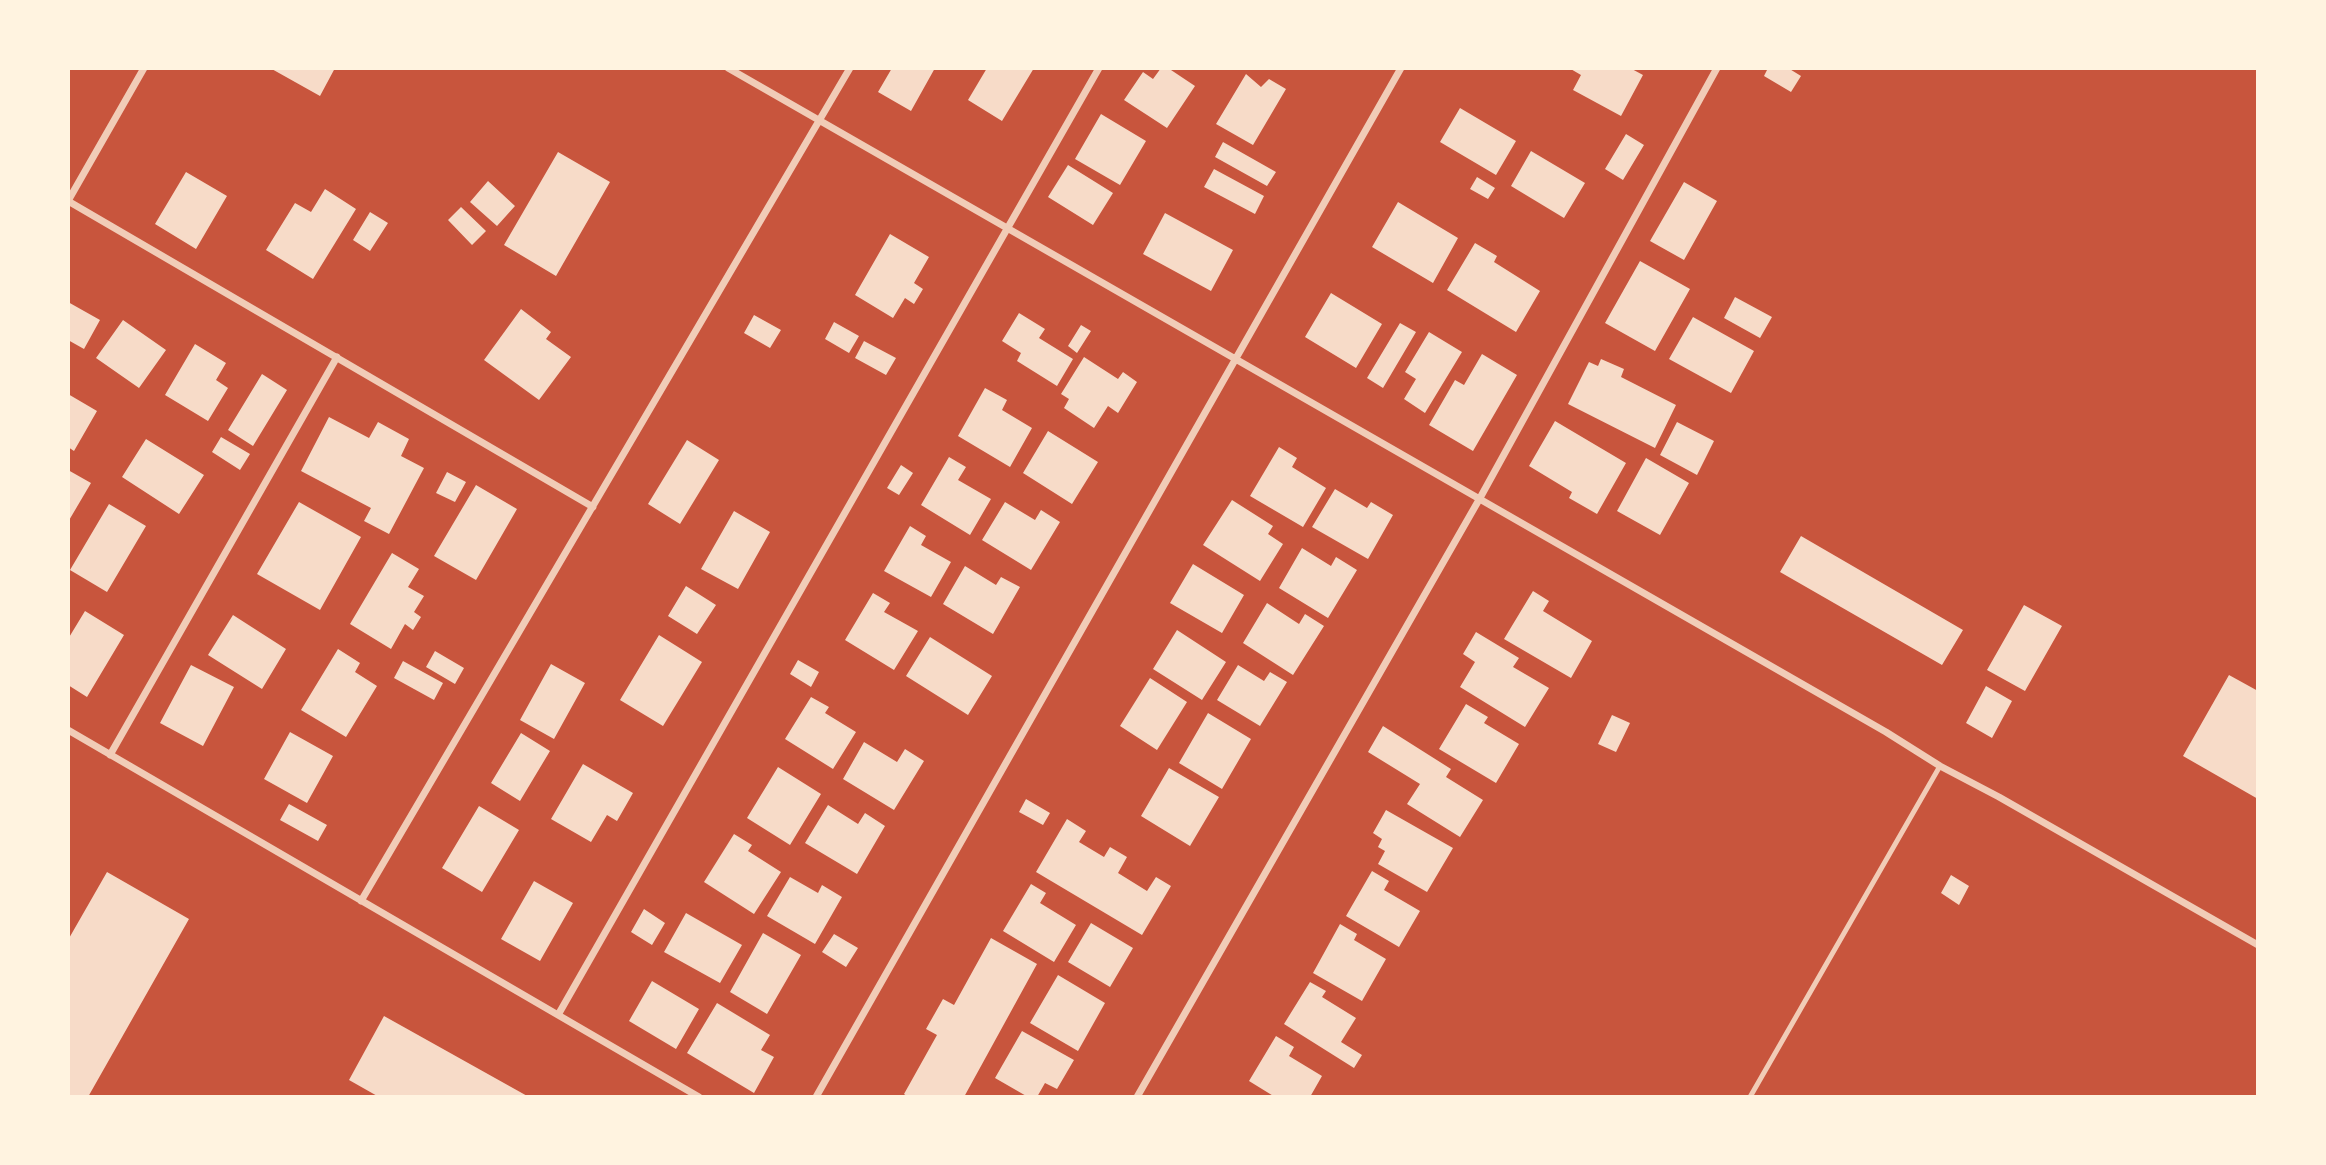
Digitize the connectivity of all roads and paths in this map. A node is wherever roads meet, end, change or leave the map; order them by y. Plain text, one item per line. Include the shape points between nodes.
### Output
1 (144, 68) edge
2 (728, 68) edge
3 (850, 68) edge
4 (1099, 68) edge
5 (1401, 68) edge
6 (1717, 68) edge
7 (820, 122) junction
8 (1007, 229) junction
9 (337, 357) junction
10 (1235, 359) junction
11 (1480, 498) junction
12 (593, 507) junction
13 (68, 730) edge
14 (110, 755) junction
15 (1940, 765) junction
16 (361, 901) junction
17 (2258, 944) edge
18 (558, 1015) junction
19 (699, 1097) edge
20 (816, 1097) edge
21 (1137, 1097) edge
22 (1751, 1097) edge

1 - 9 street via 68,201
2 - 7 street
3 - 7 street
4 - 8 street
5 - 10 street
6 - 11 street
7 - 8 street
7 - 12 street
8 - 10 street
8 - 18 street
9 - 12 street
9 - 14 street
10 - 11 street
10 - 20 street
11 - 15 street
11 - 21 street
12 - 16 street
13 - 14 street
14 - 16 street
15 - 17 street
15 - 22 lane
16 - 18 street
18 - 19 street

